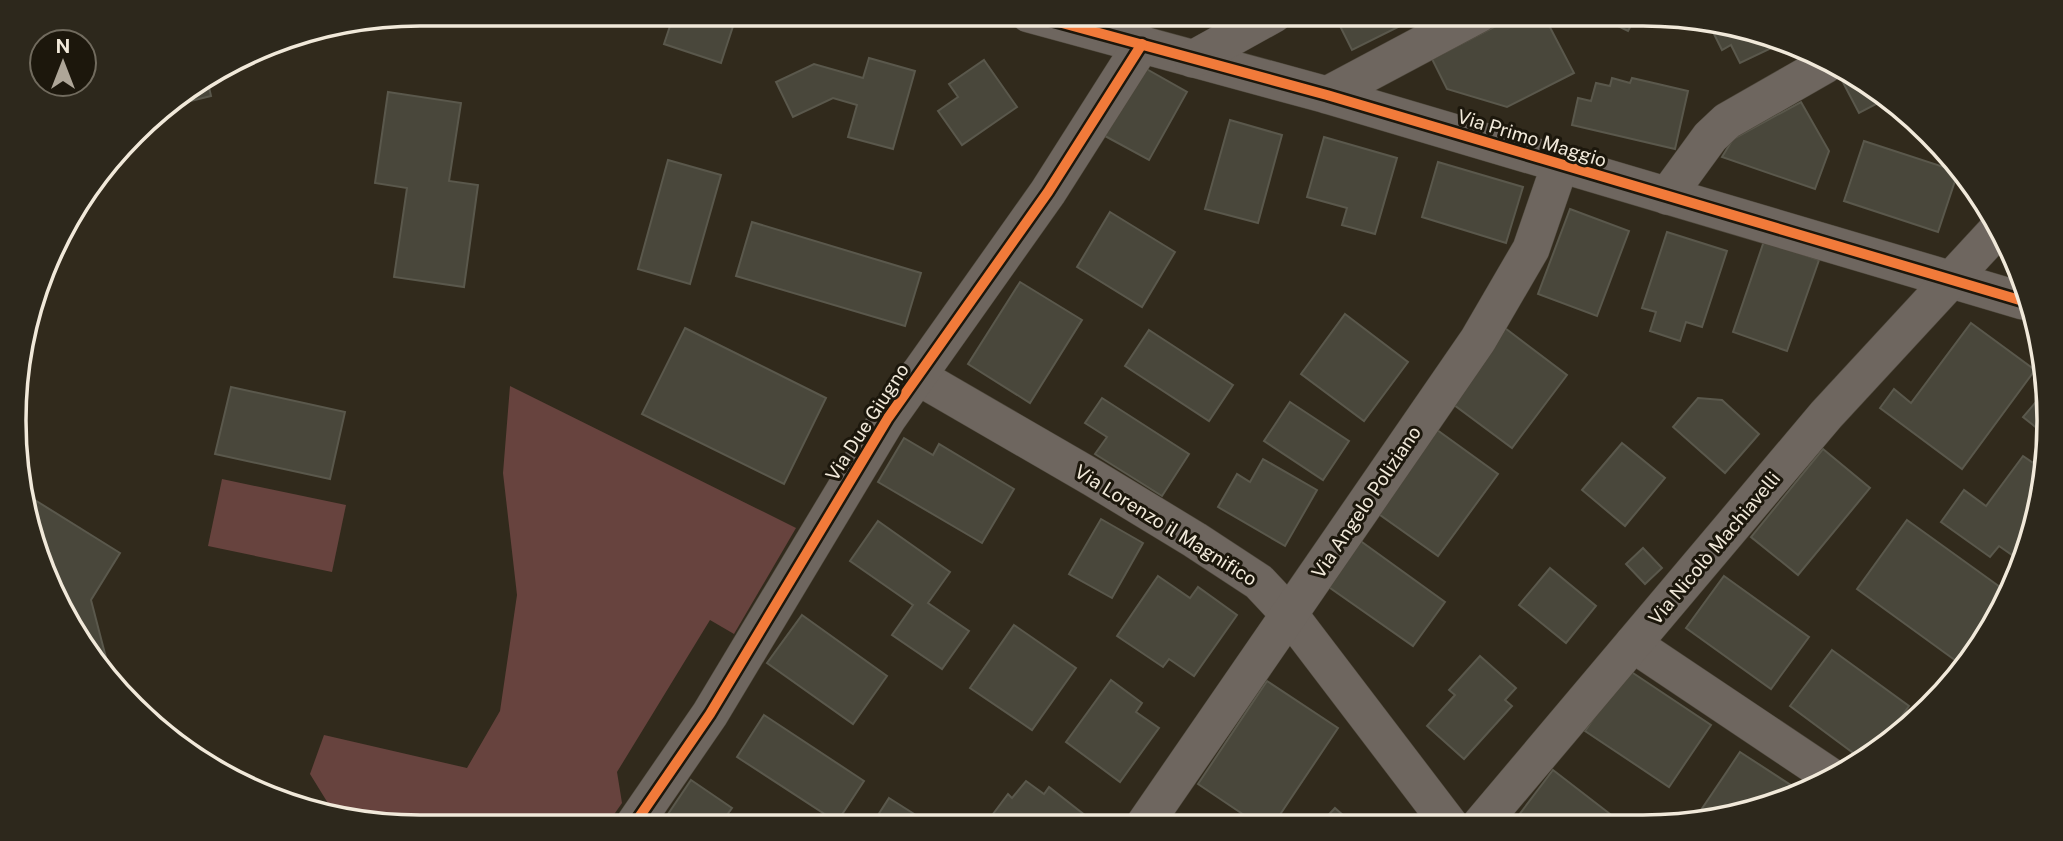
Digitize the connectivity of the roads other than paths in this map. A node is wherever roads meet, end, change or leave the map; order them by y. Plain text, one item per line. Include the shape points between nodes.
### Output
1 (1075, 26) edge
2 (1252, 26) edge
3 (1456, 26) edge
4 (1142, 44) junction
5 (1193, 59) junction
6 (1819, 68) edge
7 (1327, 95) junction
8 (1560, 165) junction
9 (1667, 196) junction
10 (1991, 237) edge
11 (1954, 279) junction
12 (2018, 299) edge
13 (917, 376) junction
14 (1289, 614) junction
15 (1633, 644) junction
16 (1823, 771) edge
17 (641, 815) edge
18 (1151, 815) edge
19 (1442, 815) edge
20 (1489, 815) edge

1 - 4 street, Via Primo Maggio
2 - 5 street
3 - 7 street
4 - 5 street, Via Primo Maggio
4 - 13 street, Via Due Giugno via 1048,192
5 - 7 street, Via Primo Maggio
6 - 9 street via 1727,121
7 - 8 street, Via Primo Maggio
8 - 9 street, Via Primo Maggio
8 - 14 street, Via Angelo Poliziano via 1535,240 1478,340
9 - 11 street, Via Primo Maggio
10 - 11 street, Via Nicolò Machiavelli
11 - 12 street, Via Primo Maggio
11 - 15 street, Via Nicolò Machiavelli via 1826,415
13 - 14 street, Via Lorenzo il Magnifico via 1195,540 1259,582
13 - 17 street, Via Due Giugno via 873,441 710,714
14 - 18 street, Via Angelo Poliziano
14 - 19 street, Via Lorenzo il Magnifico
15 - 16 street
15 - 20 street, Via Nicolò Machiavelli

